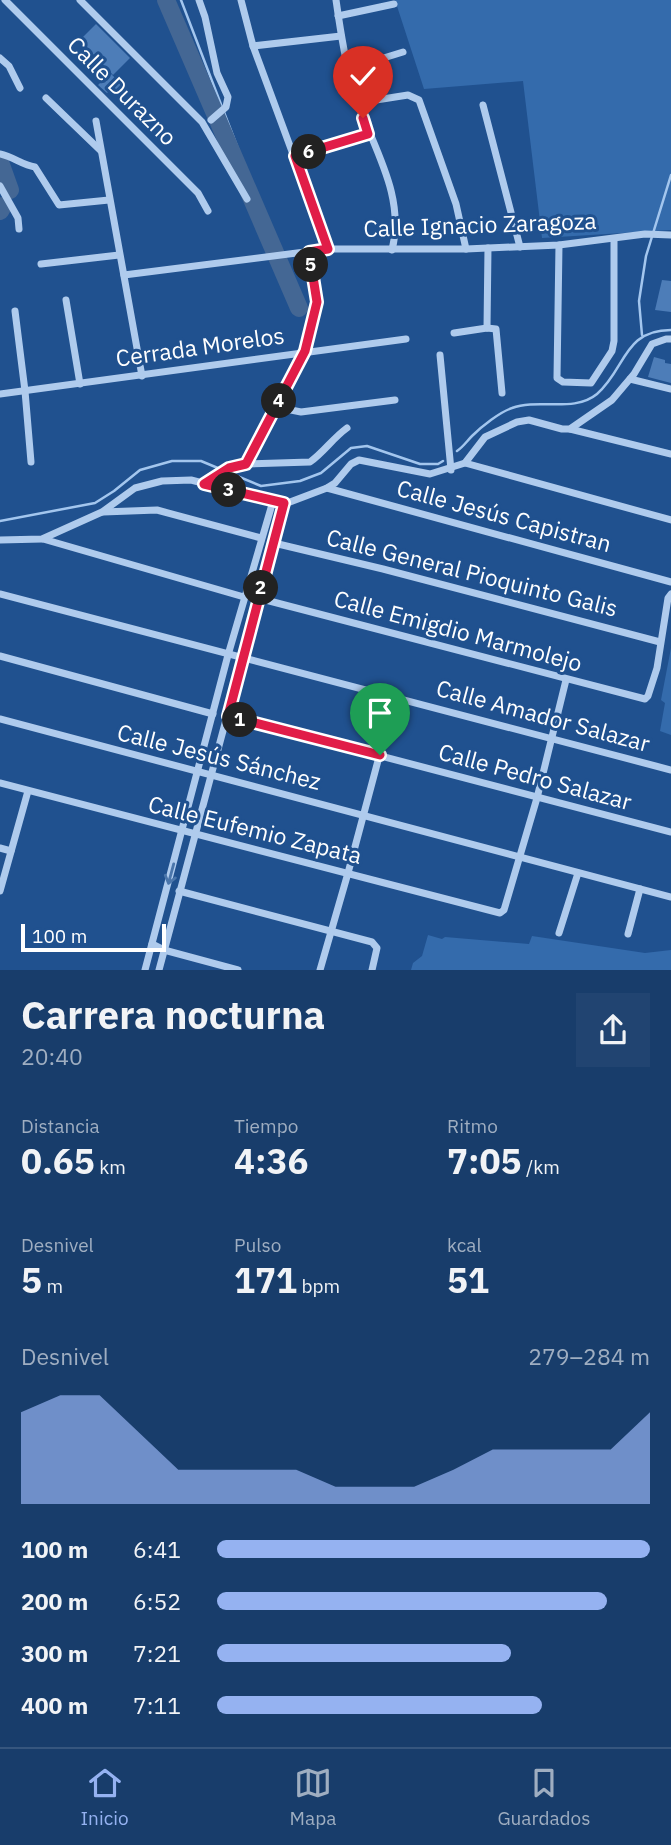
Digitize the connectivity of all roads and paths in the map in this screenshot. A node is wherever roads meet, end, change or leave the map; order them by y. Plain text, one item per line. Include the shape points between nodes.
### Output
1 (5, 0) edge
2 (80, 0) edge
3 (199, 0) edge
4 (241, 0) edge
5 (336, 0) edge
6 (394, 4) dead end
7 (338, 16) junction
8 (341, 36) junction
9 (253, 46) junction
10 (402, 52) dead end
11 (0, 58) edge
12 (348, 69) junction
13 (20, 88) dead end
14 (46, 98) dead end
15 (357, 103) junction
16 (483, 104) dead end
17 (211, 120) dead end
18 (96, 121) dead end
19 (368, 134) junction
20 (101, 150) junction
21 (0, 154) edge
22 (295, 156) junction
23 (0, 186) edge
24 (247, 200) dead end
25 (109, 201) junction
26 (208, 211) dead end
27 (19, 229) dead end
28 (671, 235) edge
29 (614, 239) junction
30 (559, 245) junction
31 (520, 247) junction
32 (488, 248) junction
33 (328, 249) junction
34 (466, 249) junction
35 (392, 250) junction
36 (309, 252) junction
37 (119, 255) junction
38 (41, 264) dead end
39 (124, 275) junction
40 (66, 300) dead end
41 (15, 311) dead end
42 (486, 328) junction
43 (454, 333) dead end
44 (406, 339) dead end
45 (671, 340) edge
46 (305, 351) junction
47 (440, 355) dead end
48 (142, 376) junction
49 (630, 379) junction
50 (80, 384) junction
51 (671, 389) edge
52 (25, 391) junction
53 (502, 393) dead end
54 (0, 394) edge
55 (395, 400) dead end
56 (276, 407) junction
57 (347, 428) dead end
58 (570, 429) junction
59 (671, 454) edge
60 (31, 462) dead end
61 (246, 464) junction
62 (465, 464) junction
63 (451, 470) junction
64 (204, 484) junction
65 (327, 488) junction
66 (273, 501) junction
67 (284, 503) junction
68 (102, 512) junction
69 (671, 520) edge
70 (261, 538) junction
71 (42, 539) junction
72 (0, 540) edge
73 (274, 543) junction
74 (671, 582) edge
75 (0, 594) edge
76 (671, 594) edge
77 (244, 597) junction
78 (258, 598) junction
79 (660, 642) junction
80 (228, 655) junction
81 (0, 656) edge
82 (242, 658) junction
83 (566, 680) junction
84 (395, 697) junction
85 (212, 714) junction
86 (228, 716) junction
87 (0, 719) edge
88 (551, 738) junction
89 (380, 755) junction
90 (671, 770) edge
91 (198, 773) junction
92 (211, 775) junction
93 (0, 783) edge
94 (28, 790) junction
95 (537, 798) junction
96 (364, 814) junction
97 (183, 832) junction
98 (671, 832) edge
99 (195, 833) junction
100 (0, 848) edge
101 (11, 851) junction
102 (520, 857) junction
103 (348, 873) junction
104 (578, 873) junction
105 (640, 889) junction
106 (0, 891) edge
107 (179, 891) junction
108 (671, 897) edge
109 (332, 933) junction
110 (559, 933) dead end
111 (628, 934) dead end
112 (152, 944) junction
113 (164, 950) junction
114 (145, 970) edge
115 (159, 970) edge
116 (238, 970) edge
117 (320, 970) edge
118 (372, 970) edge

1 - 26 street, Calle Durazno via 198,193
2 - 24 street via 202,122
3 - 17 street via 217,73 228,97 226,107
4 - 9 street
5 - 7 street
6 - 7 street
7 - 8 street
8 - 9 street
8 - 12 street
9 - 22 street
10 - 12 street
11 - 13 street
12 - 15 street
14 - 20 street
15 - 19 street
15 - 34 street via 416,97 427,116 456,204
16 - 31 street
18 - 20 street
19 - 22 street
19 - 35 street via 397,212
20 - 25 street
21 - 25 street via 35,167 59,205
22 - 33 street
23 - 27 street via 18,218
25 - 37 street
28 - 29 street, Calle Ignacio Zaragoza
29 - 30 street, Calle Ignacio Zaragoza
29 - 30 street via 614,341 591,383 559,381 557,375
30 - 31 street, Calle Ignacio Zaragoza
31 - 32 street, Calle Ignacio Zaragoza
32 - 34 street, Calle Ignacio Zaragoza
32 - 42 street
33 - 35 street, Calle Ignacio Zaragoza
33 - 36 street, Calle Ignacio Zaragoza
34 - 35 street, Calle Ignacio Zaragoza
36 - 39 street, Calle Ignacio Zaragoza
36 - 46 street via 317,302
37 - 38 street
37 - 39 street
39 - 48 street
40 - 50 street
41 - 52 street
42 - 43 street
42 - 53 street via 495,328 498,334
44 - 46 street, Cerrada Morelos
45 - 49 street via 649,347
46 - 48 street, Cerrada Morelos
46 - 56 street
47 - 63 street
48 - 50 street, Cerrada Morelos
49 - 51 street
49 - 58 street via 611,400
50 - 52 street, Cerrada Morelos
52 - 54 street, Cerrada Morelos
52 - 60 street
55 - 56 street via 301,412
56 - 61 street
57 - 61 street via 310,461
58 - 59 street
58 - 62 street via 517,422 485,437
61 - 64 street via 229,468
62 - 63 street
62 - 69 street
63 - 65 street via 426,474 362,459
64 - 66 street
64 - 68 street via 179,480 142,486
65 - 67 street
65 - 74 street, Calle Jesús Capistran
66 - 67 street
66 - 70 street
67 - 73 street
68 - 70 street via 157,510
68 - 71 street
70 - 77 street
71 - 72 street
71 - 77 street
73 - 78 street
73 - 79 street, Calle General Pioquinto Galis
75 - 80 street, Calle Amador Salazar
76 - 79 street
77 - 80 street
78 - 82 street
78 - 83 street, Calle Emigdio Marmolejo
79 - 83 street, Calle Emigdio Marmolejo via 647,698
80 - 82 street, Calle Amador Salazar
80 - 85 street
81 - 85 street
82 - 84 street, Calle Amador Salazar
82 - 86 street
83 - 88 street
84 - 88 street, Calle Amador Salazar
84 - 89 street
85 - 91 street
86 - 89 street, Calle Pedro Salazar
86 - 92 street
87 - 91 street, Calle Jesús Sánchez
88 - 90 street, Calle Amador Salazar
88 - 95 street
89 - 95 street, Calle Pedro Salazar
89 - 96 street
91 - 92 street, Calle Jesús Sánchez
91 - 97 street
92 - 96 street, Calle Jesús Sánchez
92 - 99 street
93 - 94 street, Calle Eufemio Zapata
94 - 97 street, Calle Eufemio Zapata
94 - 101 street
95 - 98 street, Calle Pedro Salazar
95 - 102 street
96 - 102 street, Calle Jesús Sánchez
96 - 103 street
97 - 99 street, Calle Eufemio Zapata
97 -> 112 street
99 - 103 street, Calle Eufemio Zapata
99 - 107 street
100 - 101 street
101 - 106 street
102 - 103 street, Calle Eufemio Zapata via 502,912
102 - 104 street, Calle Jesús Sánchez
103 - 109 street
104 - 105 street, Calle Jesús Sánchez
104 - 110 street
105 - 108 street, Calle Jesús Sánchez
105 - 111 street
107 - 109 street
107 - 113 street
109 - 117 street
109 - 118 street via 372,943 377,948
112 - 113 street
112 - 114 street
113 - 115 street
113 - 116 street

